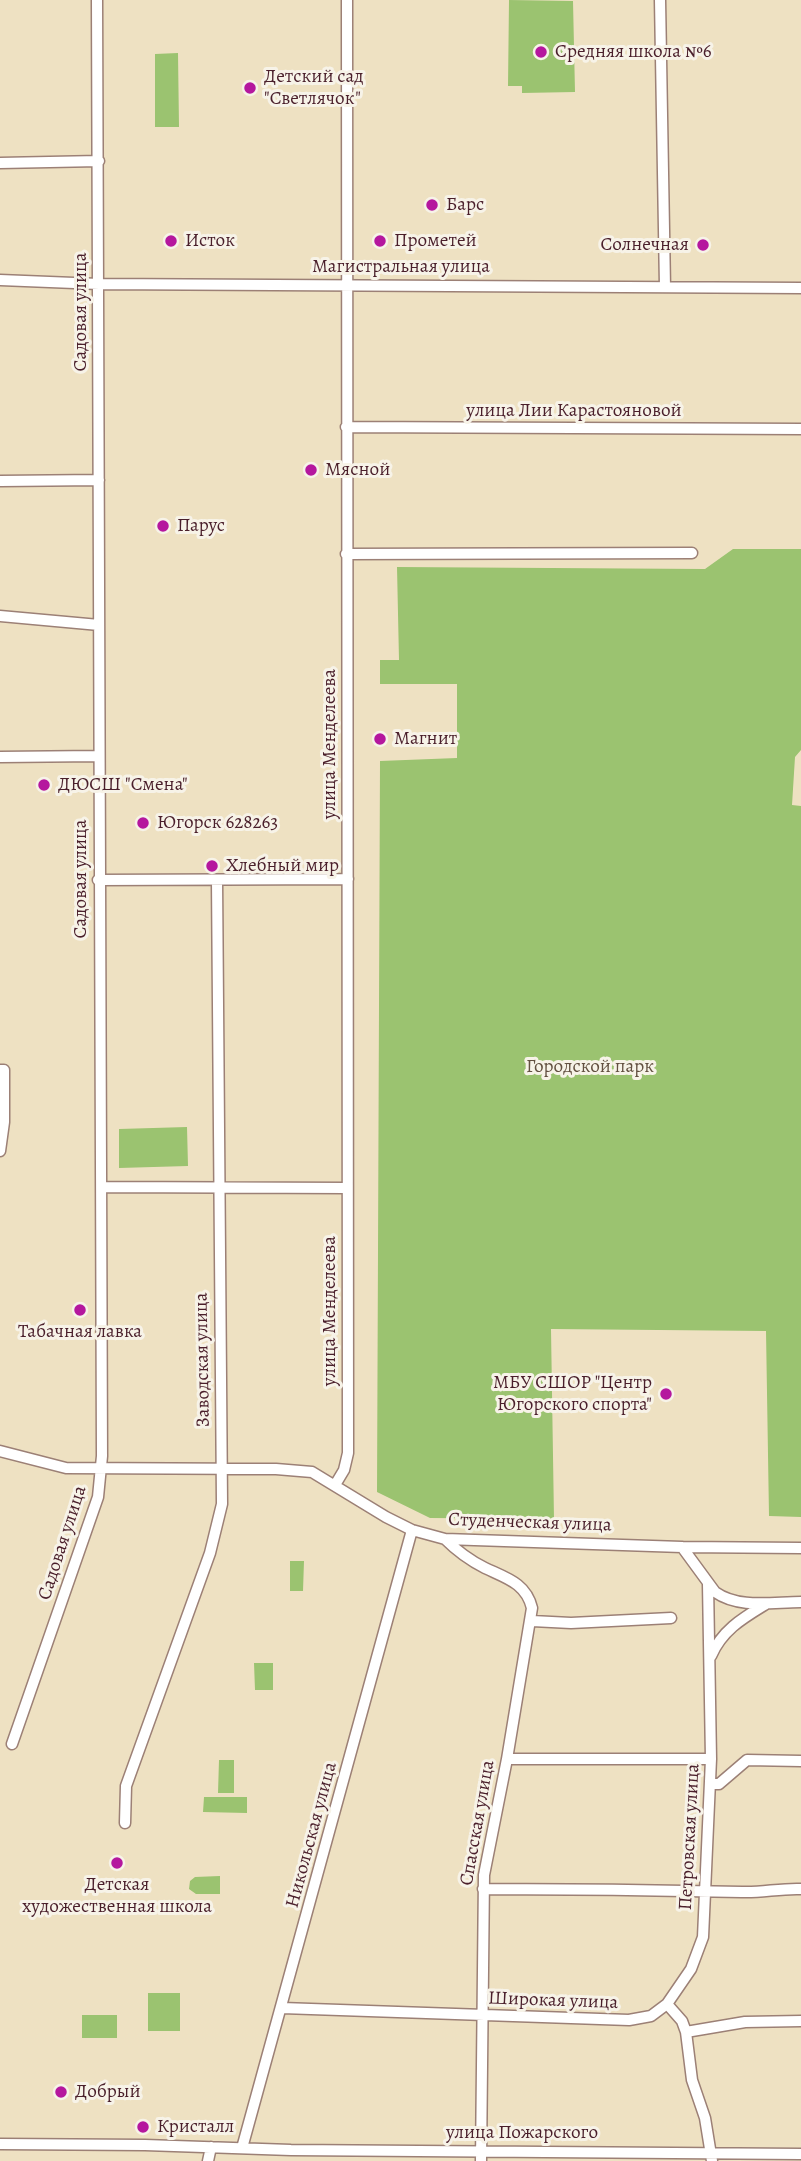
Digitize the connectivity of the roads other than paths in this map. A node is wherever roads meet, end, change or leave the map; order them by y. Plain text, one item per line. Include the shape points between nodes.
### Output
1 (97, 0) edge
2 (347, 0) edge
3 (660, 0) edge
4 (99, 161) junction
5 (0, 163) edge
6 (0, 279) edge
7 (99, 284) junction
8 (347, 284) junction
9 (665, 287) junction
10 (801, 288) edge
11 (346, 427) junction
12 (801, 429) edge
13 (99, 480) junction
14 (0, 481) edge
15 (692, 553) dead end
16 (346, 554) junction
17 (0, 616) edge
18 (99, 625) junction
19 (98, 756) junction
20 (0, 757) edge
21 (348, 879) junction
22 (99, 880) junction
23 (217, 880) junction
24 (0, 1070) edge
25 (0, 1151) edge
26 (218, 1187) junction
27 (102, 1188) junction
28 (347, 1188) junction
29 (0, 1451) edge
30 (221, 1469) junction
31 (101, 1470) junction
32 (335, 1485) junction
33 (412, 1530) junction
34 (445, 1539) junction
35 (681, 1547) junction
36 (801, 1548) edge
37 (708, 1584) junction
38 (769, 1602) junction
39 (801, 1602) edge
40 (671, 1618) dead end
41 (531, 1621) junction
42 (708, 1662) junction
43 (12, 1744) dead end
44 (507, 1759) junction
45 (711, 1759) junction
46 (801, 1761) edge
47 (710, 1784) junction
48 (125, 1823) dead end
49 (483, 1889) junction
50 (801, 1889) edge
51 (705, 1890) junction
52 (667, 2004) junction
53 (282, 2008) junction
54 (481, 2016) junction
55 (801, 2021) edge
56 (686, 2032) junction
57 (0, 2144) edge
58 (211, 2147) junction
59 (242, 2148) junction
60 (801, 2154) edge
61 (350, 2156) edge
62 (481, 2156) edge
63 (712, 2157) edge
64 (208, 2161) edge

1 - 4 street, Садовая улица
2 - 8 street, улица Менделеева
3 - 9 street
4 - 5 street
4 - 7 street, Садовая улица
6 - 7 street, Магистральная улица
7 - 8 street, Магистральная улица
7 - 13 street, Садовая улица
8 - 9 street, Магистральная улица
8 - 11 street, улица Менделеева
9 - 10 street, Магистральная улица
11 - 12 street, улица Лии Карастояновой
11 - 16 street, улица Менделеева
13 - 14 street
13 - 18 street, Садовая улица
15 - 16 street
16 - 21 street, улица Менделеева
17 - 18 street
18 - 19 street, Садовая улица
19 - 20 street
19 - 22 street, Садовая улица
21 - 23 street
21 - 28 street, улица Менделеева
22 - 23 street
22 - 27 street, Садовая улица
23 - 26 street, Заводская улица
24 - 25 street via 4,1070 4,1122
26 - 27 street
26 - 28 street
26 - 30 street, Заводская улица
27 - 31 street, Садовая улица
28 - 32 street, улица Менделеева via 348,1453
29 - 31 street, Студенческая улица via 59,1467
30 - 31 street, Студенческая улица
30 - 32 street, Студенческая улица via 302,1470
30 - 48 street, Заводская улица via 222,1504 216,1535 126,1786
31 - 43 street, Садовая улица via 98,1497
32 - 33 street, Студенческая улица
33 - 34 street, Студенческая улица
33 - 53 street, Никольская улица
34 - 35 street, Студенческая улица
34 - 41 street, Спасская улица via 469,1559 523,1588
35 - 36 street, Студенческая улица
35 - 37 street
37 - 38 street via 731,1601
37 - 42 street, Петровская улица
38 - 39 street
38 - 42 street via 724,1633
40 - 41 street
41 - 44 street, Спасская улица
42 - 45 street, Петровская улица
44 - 45 street
44 - 49 street, Спасская улица
45 - 47 street, Петровская улица
46 - 47 street via 747,1760 719,1784
47 - 51 street, Петровская улица
49 - 51 street
49 - 54 street, Спасская улица
50 - 51 street
51 - 52 street, Петровская улица via 700,1947
52 - 54 street, Широкая улица via 650,2016 629,2020
52 - 56 street
53 - 54 street, Широкая улица
53 - 59 street, Никольская улица
54 - 62 street, Спасская улица
55 - 56 street via 745,2022
56 - 63 street via 692,2080
57 - 58 street, улица Пожарского
58 - 59 street, улица Пожарского
58 - 64 street
59 - 61 street, улица Пожарского
60 - 63 street, улица Пожарского
61 - 62 street, улица Пожарского
62 - 63 street, улица Пожарского

